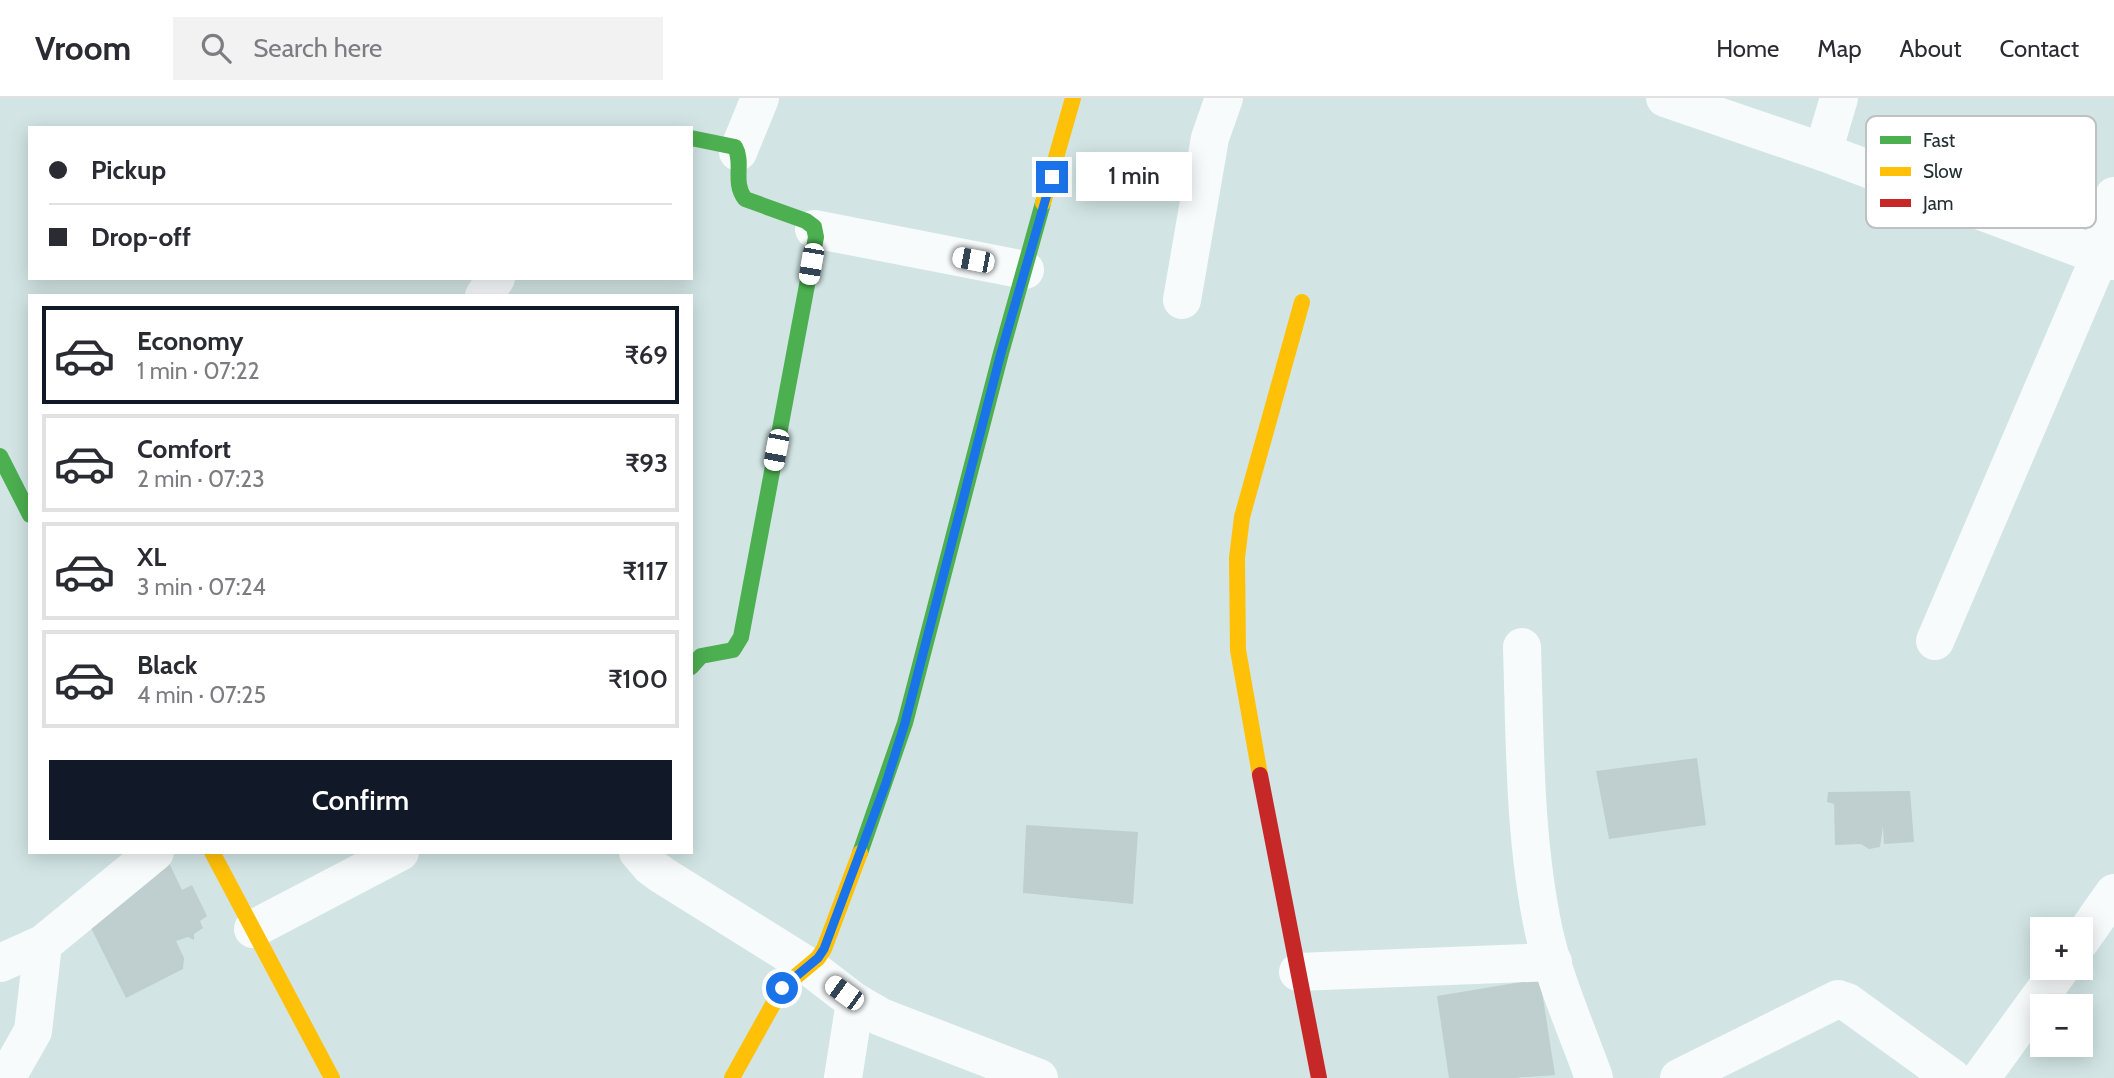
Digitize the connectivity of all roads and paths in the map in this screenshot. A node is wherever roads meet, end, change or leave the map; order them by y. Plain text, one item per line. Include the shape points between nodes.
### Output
1 (760, 98) edge
2 (1073, 98) edge
3 (1224, 98) edge
4 (1665, 98) edge
5 (1839, 98) edge
6 (693, 138) edge
7 (738, 152) junction
8 (1823, 152) junction
9 (1866, 168) edge
10 (2114, 196) edge
11 (2025, 228) edge
12 (814, 229) junction
13 (2107, 259) edge
14 (1026, 270) junction
15 (1182, 300) dead end
16 (1302, 302) dead end
17 (0, 456) edge
18 (18, 510) edge
19 (1936, 641) dead end
20 (1522, 647) dead end
21 (693, 665) edge
22 (153, 854) edge
23 (213, 854) edge
24 (396, 854) edge
25 (640, 854) edge
26 (2114, 894) edge
27 (2093, 923) edge
28 (253, 929) junction
29 (43, 944) junction
30 (1553, 962) junction
31 (0, 963) edge
32 (808, 966) junction
33 (1298, 972) junction
34 (2051, 980) edge
35 (855, 1002) junction
36 (4, 1078) edge
37 (332, 1078) edge
38 (732, 1078) edge
39 (843, 1078) edge
40 (1039, 1078) edge
41 (1319, 1078) edge
42 (1594, 1078) edge
43 (1679, 1078) edge
44 (1952, 1078) edge
45 (1981, 1078) edge

1 - 7 street
2 - 14 street
3 - 15 street via 1210,138
4 - 8 street
5 - 8 street
6 - 7 street via 729,145
7 - 12 street via 737,188 745,200 806,221
8 - 9 street
10 - 13 street
11 - 13 street
12 - 14 street
12 - 21 street via 741,637 733,650 701,656
13 - 19 street
14 - 32 street via 905,723 832,930 824,949
16 - 33 street via 1242,516 1237,578 1238,650
17 - 18 street
20 - 30 street via 1528,802 1544,934
22 - 29 street
23 - 28 street
24 - 28 street
25 - 32 street via 671,881
26 - 27 street
28 - 37 street
29 - 31 street
29 - 36 street via 33,1031
30 - 33 street
30 - 42 street
32 - 35 street
32 - 38 street via 782,988
33 - 41 street
34 - 45 street
35 - 39 street
35 - 40 street via 881,1017
43 - 44 street via 1838,999

